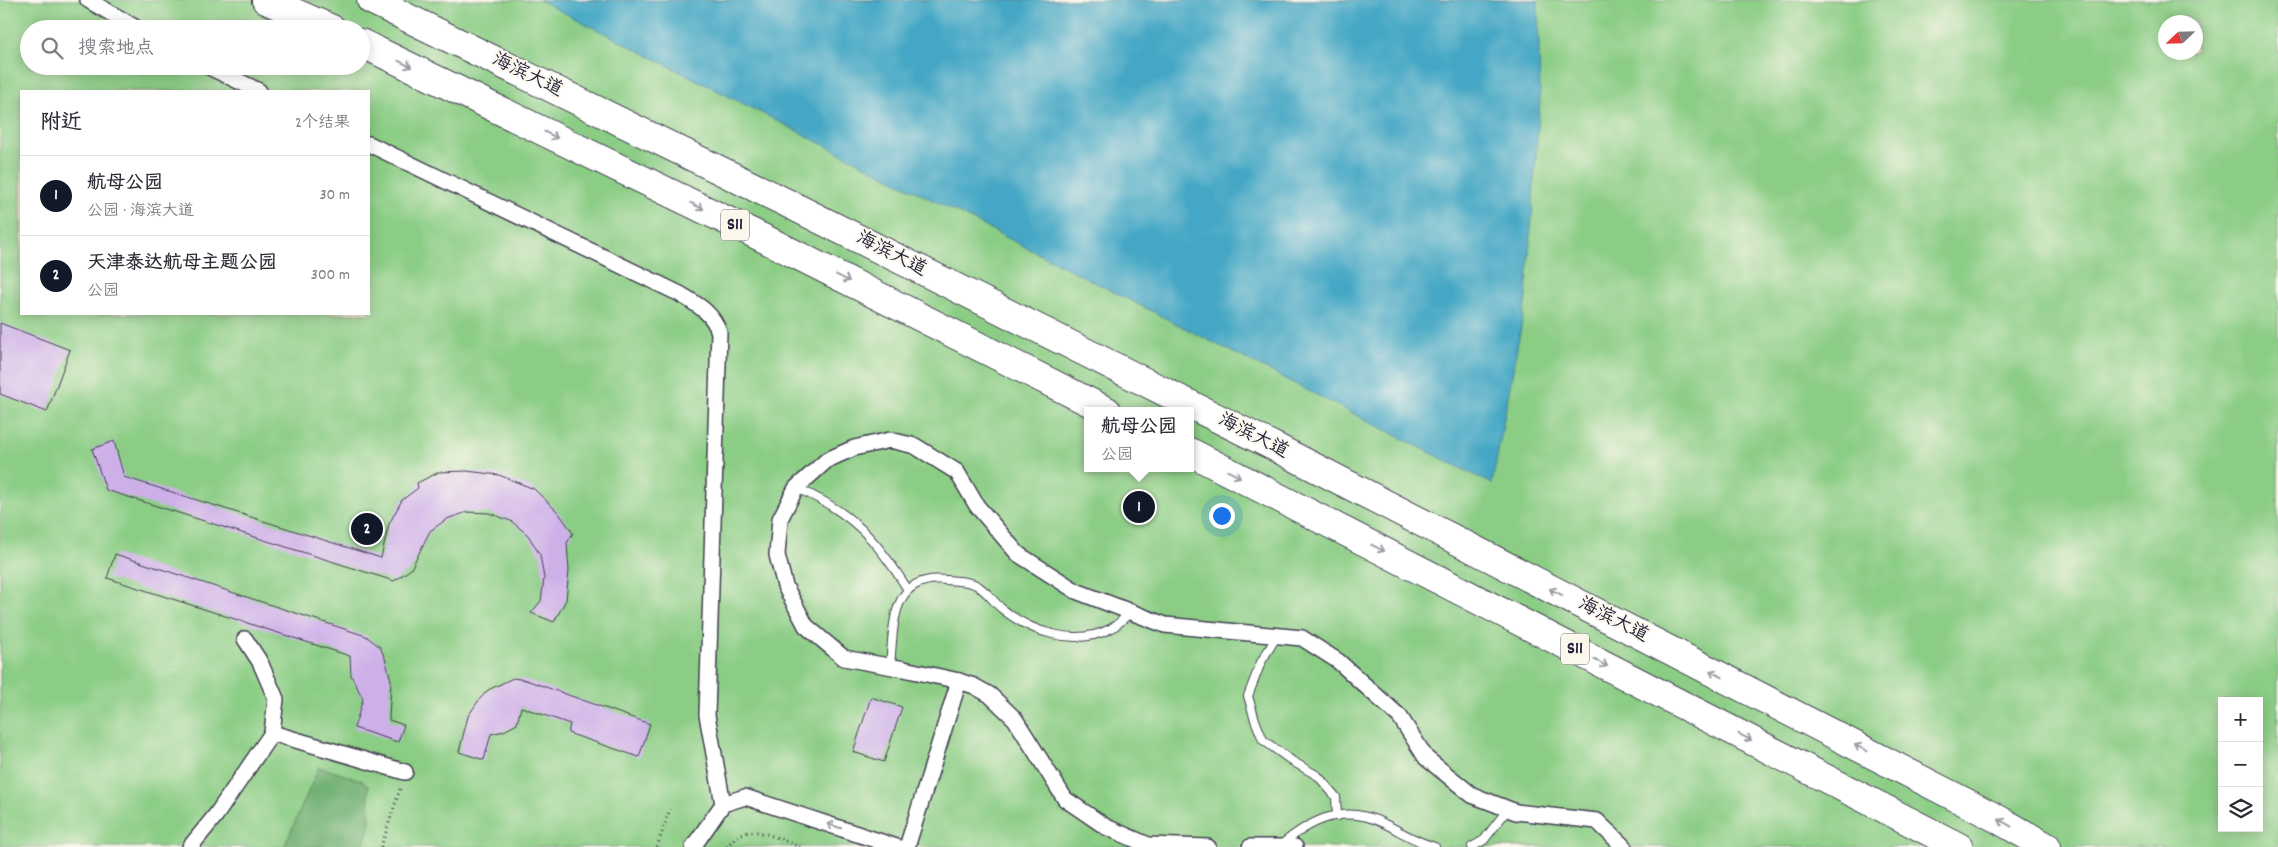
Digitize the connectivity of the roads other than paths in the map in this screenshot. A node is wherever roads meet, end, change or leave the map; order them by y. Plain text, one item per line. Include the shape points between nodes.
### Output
1 (88, 0) edge
2 (266, 0) edge
3 (371, 0) edge
4 (122, 20) edge
5 (312, 20) edge
6 (370, 47) edge
7 (226, 75) edge
8 (257, 90) edge
9 (370, 144) edge
10 (1099, 407) edge
11 (1194, 454) edge
12 (796, 488) junction
13 (908, 590) junction
14 (1131, 612) junction
15 (1277, 636) junction
16 (245, 639) dead end
17 (890, 666) junction
18 (958, 681) junction
19 (272, 733) junction
20 (406, 772) road end
21 (723, 804) junction
22 (1508, 809) junction
23 (1337, 816) junction
24 (1279, 846) edge
25 (190, 847) edge
26 (693, 847) edge
27 (897, 847) edge
28 (907, 847) edge
29 (1208, 847) edge
30 (1250, 847) edge
31 (1295, 847) edge
32 (1435, 847) edge
33 (1472, 847) edge
34 (1624, 847) edge
35 (1959, 847) edge
36 (2048, 847) edge

1 - 4 street
2 - 5 highway
36 -> 3 highway, 海滨大道 / S11 via 1266,443 787,203
6 -> 10 highway, S11 via 769,241
7 - 8 street
9 - 21 street via 680,294 706,310 715,320 719,332 707,715
11 -> 35 highway, S11
12 - 13 lane via 815,496 861,527 882,550
12 - 14 street via 828,460 854,448 890,440 915,446 957,472 977,506 1018,554 1076,591
12 - 17 street via 780,519 778,555 785,586 806,626 844,658
13 - 14 lane via 935,579 976,584 1023,625 1074,638 1111,628
13 - 17 lane via 901,596 895,615
14 - 15 street via 1166,625
15 - 22 street via 1302,638 1338,661 1400,717 1426,758 1472,795
15 - 23 lane via 1261,662 1248,696 1255,720 1263,740 1318,776 1336,797
16 - 19 street via 260,662 276,699
17 - 18 street
18 - 28 street
18 - 29 street via 990,695 1015,719 1065,799 1099,823 1148,845
19 - 20 street
19 - 25 street
21 - 26 street
27 -> 21 street via 745,797
22 - 33 lane via 1484,840
22 - 34 street via 1597,821
23 - 24 lane via 1323,818 1301,828
23 - 32 lane via 1362,815 1415,841
24 - 30 street
24 - 31 street

